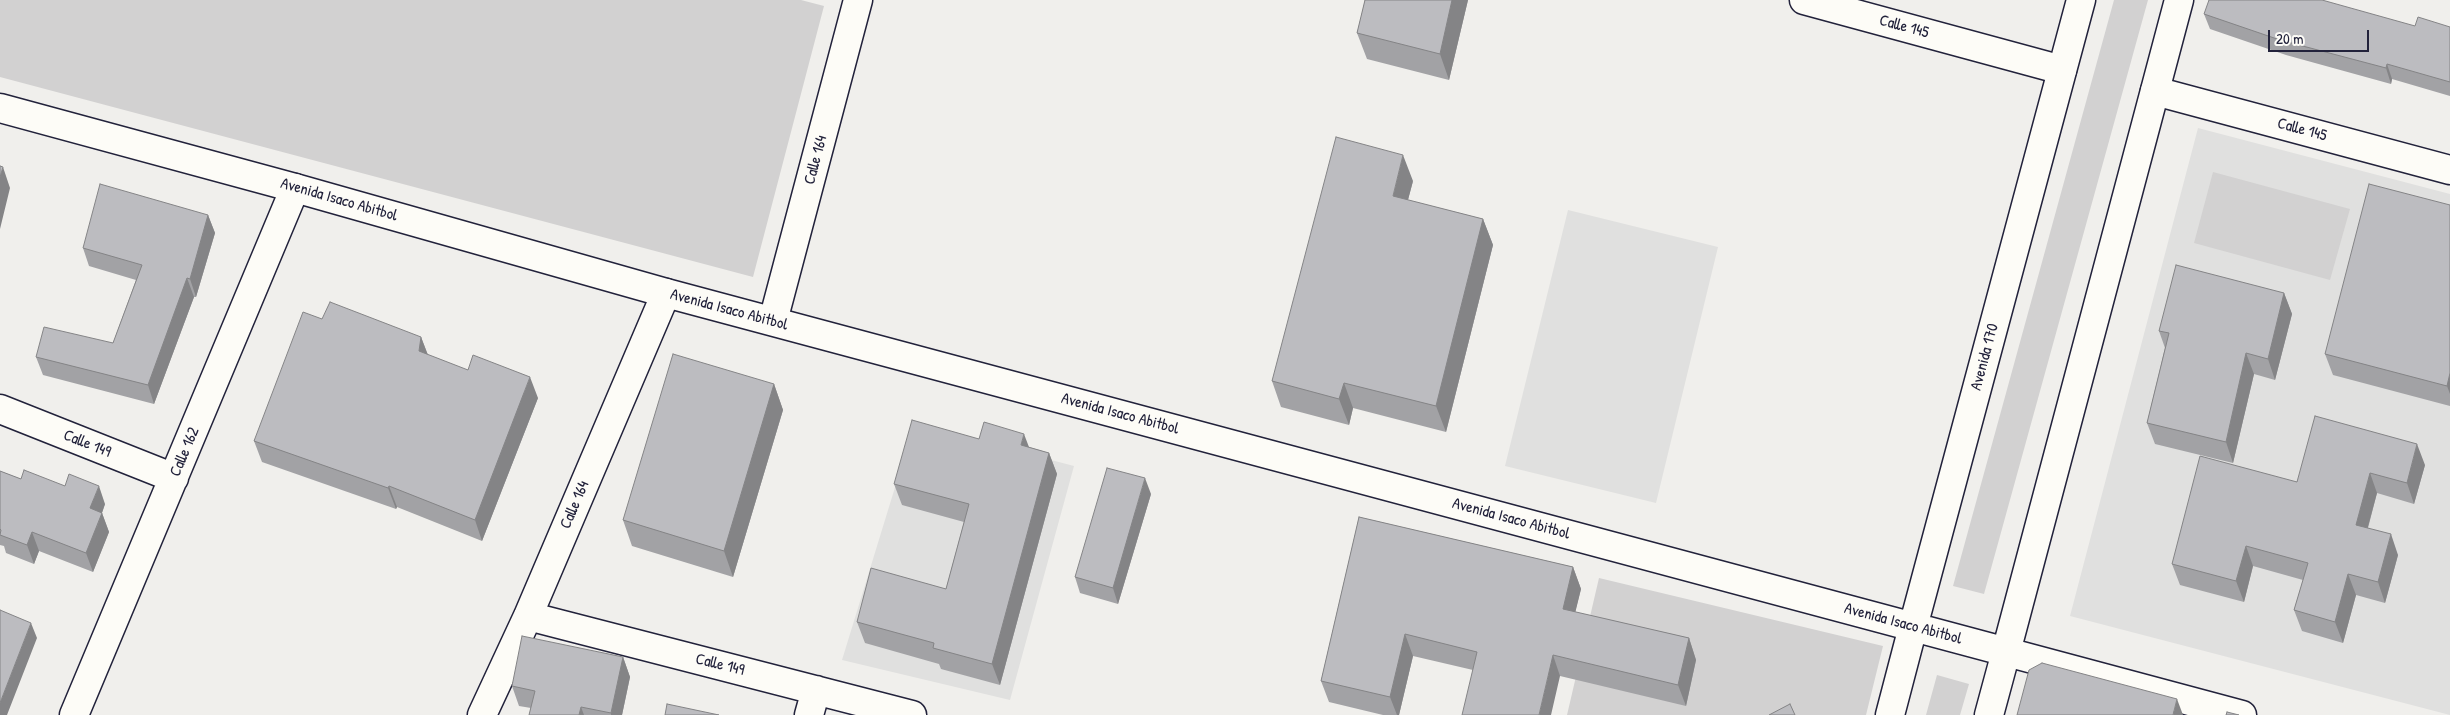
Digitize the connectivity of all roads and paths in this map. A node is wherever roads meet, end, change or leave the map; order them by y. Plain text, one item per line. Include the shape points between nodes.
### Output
1 (858, 0) edge
2 (1804, 0) edge
3 (2081, 0) edge
4 (2179, 0) edge
5 (2062, 70) junction
6 (2155, 90) junction
7 (0, 108) edge
8 (2450, 170) edge
9 (295, 188) junction
10 (666, 293) junction
11 (773, 321) junction
12 (0, 409) edge
13 (174, 478) junction
14 (528, 616) junction
15 (1913, 627) junction
16 (2006, 652) junction
17 (813, 702) edge
18 (74, 715) edge
19 (482, 715) edge
20 (912, 715) edge
21 (1890, 715) edge
22 (1989, 715) edge
23 (2242, 715) edge

1 - 11 main road, Calle 164
2 - 5 main road, Calle 145
3 - 5 main road, Avenida 170
4 - 6 main road
5 - 15 main road, Avenida 170
6 - 8 main road, Calle 145
6 - 16 main road
7 - 9 main road, Avenida Isaco Abitbol
9 - 10 main road, Avenida Isaco Abitbol
9 - 13 main road, Calle 162
10 - 11 main road, Avenida Isaco Abitbol
10 - 14 main road, Calle 164
11 - 15 main road, Avenida Isaco Abitbol
12 - 13 main road, Calle 149
13 - 18 main road, Calle 162
14 - 17 main road, Calle 149
14 - 19 main road, Calle 164
15 - 16 main road, Avenida Isaco Abitbol
15 - 21 main road, Avenida 170
16 - 22 main road
16 - 23 main road, Avenida Isaco Abitbol
17 - 20 main road, Calle 149

